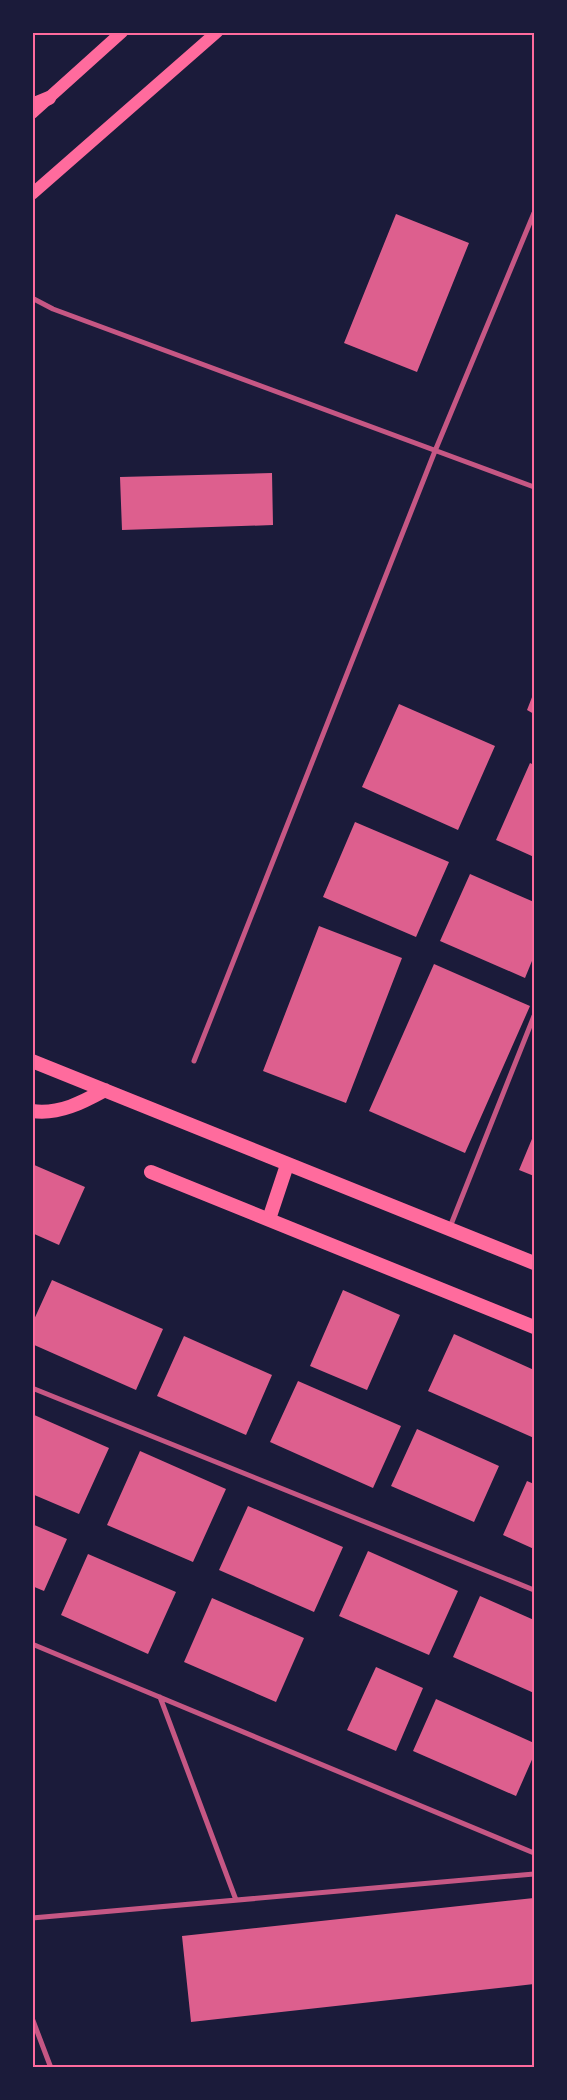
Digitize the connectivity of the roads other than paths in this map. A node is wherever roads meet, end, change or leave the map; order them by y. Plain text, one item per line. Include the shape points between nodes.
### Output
1 (122, 32) edge
2 (217, 32) edge
3 (49, 98) junction
4 (32, 105) edge
5 (32, 113) edge
6 (32, 194) edge
7 (534, 213) edge
8 (32, 298) edge
9 (435, 451) junction
10 (534, 487) edge
11 (534, 1016) edge
12 (32, 1061) edge
13 (194, 1061) dead end
14 (105, 1090) junction
15 (32, 1111) edge
16 (287, 1165) junction
17 (151, 1172) dead end
18 (269, 1219) junction
19 (449, 1229) junction
20 (534, 1264) edge
21 (534, 1327) edge
22 (32, 1388) edge
23 (534, 1590) edge
24 (32, 1644) edge
25 (160, 1696) junction
26 (534, 1852) edge
27 (534, 1874) edge
28 (236, 1900) junction
29 (32, 1918) edge
30 (32, 2018) edge
31 (52, 2068) edge

1 - 3 main road
2 - 6 main road
3 - 4 highway
3 - 5 main road
7 - 9 street
8 - 9 street via 53,310
9 - 10 street
9 - 13 street
11 - 19 street
12 - 14 highway
14 - 15 highway via 76,1106
14 - 16 highway
16 - 18 highway
16 - 19 highway
17 - 18 highway
18 - 21 highway
19 - 20 highway
22 - 23 street
24 - 25 street
25 - 26 street
25 - 28 street
27 - 28 street
28 - 29 street
30 - 31 street

